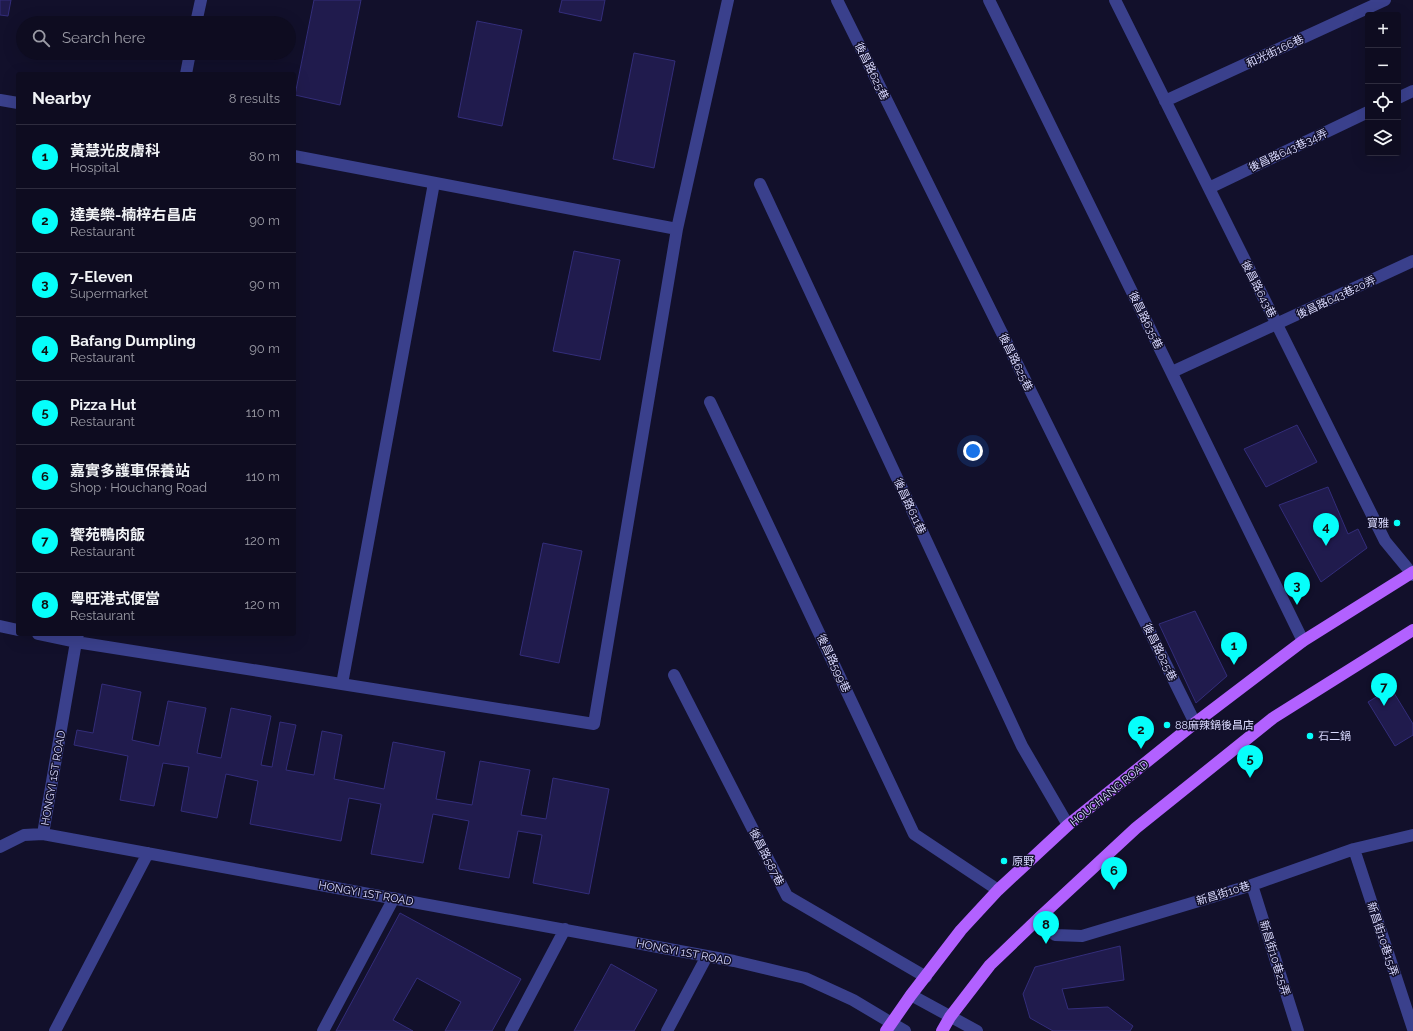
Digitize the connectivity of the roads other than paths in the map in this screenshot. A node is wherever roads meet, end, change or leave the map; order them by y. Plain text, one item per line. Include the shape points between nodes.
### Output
1 (201, 0) edge
2 (728, 0) edge
3 (837, 0) edge
4 (989, 0) edge
5 (1115, 0) edge
6 (1384, 0) edge
7 (198, 16) edge
8 (189, 60) edge
9 (186, 72) edge
10 (1413, 91) edge
11 (1401, 97) edge
12 (0, 100) edge
13 (1166, 101) junction
14 (16, 103) edge
15 (1365, 113) edge
16 (296, 156) edge
17 (434, 183) junction
18 (760, 184) dead end
19 (1209, 188) junction
20 (677, 229) junction
21 (1413, 261) edge
22 (1277, 324) junction
23 (1172, 372) junction
24 (710, 402) dead end
25 (1412, 573) edge
26 (0, 626) edge
27 (16, 630) edge
28 (1413, 630) edge
29 (58, 636) edge
30 (77, 638) edge
31 (1303, 641) junction
32 (674, 675) dead end
33 (342, 684) junction
34 (1195, 723) junction
35 (1068, 825) junction
36 (43, 834) junction
37 (1413, 834) edge
38 (0, 847) edge
39 (1354, 849) junction
40 (148, 853) junction
41 (1252, 885) junction
42 (998, 890) junction
43 (394, 898) junction
44 (1040, 917) junction
45 (565, 929) junction
46 (707, 956) junction
47 (926, 977) junction
48 (911, 995) junction
49 (950, 1017) junction
50 (889, 1027) edge
51 (1413, 1029) edge
52 (55, 1031) edge
53 (323, 1031) edge
54 (511, 1031) edge
55 (667, 1031) edge
56 (905, 1031) edge
57 (942, 1031) edge
58 (977, 1031) edge
59 (1298, 1031) edge

1 - 7 street
2 - 20 street
3 - 34 street, 後昌路625巷
4 - 23 street, 後昌路635巷
5 - 13 street, 後昌路643巷
6 - 13 street, 和光街166巷
8 - 9 street
10 - 11 street
12 - 14 street
13 - 19 street, 後昌路643巷
15 - 19 street, 後昌路643巷34弄
16 - 17 street
17 - 20 street
17 - 33 street
18 - 35 street, 後昌路611巷 via 1022,746
19 - 22 street, 後昌路643巷
20 - 33 street via 594,724
21 - 22 street, 後昌路643巷20弄
22 - 23 street, 後昌路643巷20弄
22 - 25 street, 後昌路643巷 via 1385,541
23 - 31 street, 後昌路635巷
24 - 42 street, 後昌路599巷 via 914,834
25 - 31 main road, HOUCHANG ROAD
26 - 27 street
28 - 44 main road via 1273,718 1136,828
29 - 30 street
30 - 33 street
30 - 36 street, HONGYI 1ST ROAD
31 - 34 main road, HOUCHANG ROAD
32 - 47 street, 後昌路587巷 via 787,896
34 - 35 main road, HOUCHANG ROAD
35 - 42 main road, HOUCHANG ROAD
36 - 38 street via 24,835
36 - 40 street, HONGYI 1ST ROAD
37 - 39 street, 新昌街10巷
39 - 41 street, 新昌街10巷
39 - 51 street, 新昌街10巷15弄
40 - 43 street, HONGYI 1ST ROAD
40 - 52 street
41 - 44 street, 新昌街10巷 via 1082,936 1055,934
41 - 59 street, 新昌街10巷25弄
42 - 47 main road, HOUCHANG ROAD via 961,930
43 - 45 street, HONGYI 1ST ROAD
43 - 53 street
44 - 49 main road via 990,965
45 - 46 street, HONGYI 1ST ROAD
45 - 54 street
46 - 50 street, HONGYI 1ST ROAD via 805,978 853,1000
46 - 55 street
47 - 48 main road, HOUCHANG ROAD
48 - 49 street
48 - 50 main road, HOUCHANG ROAD
49 - 57 main road
49 - 58 street
50 - 56 street, HONGYI 1ST ROAD

